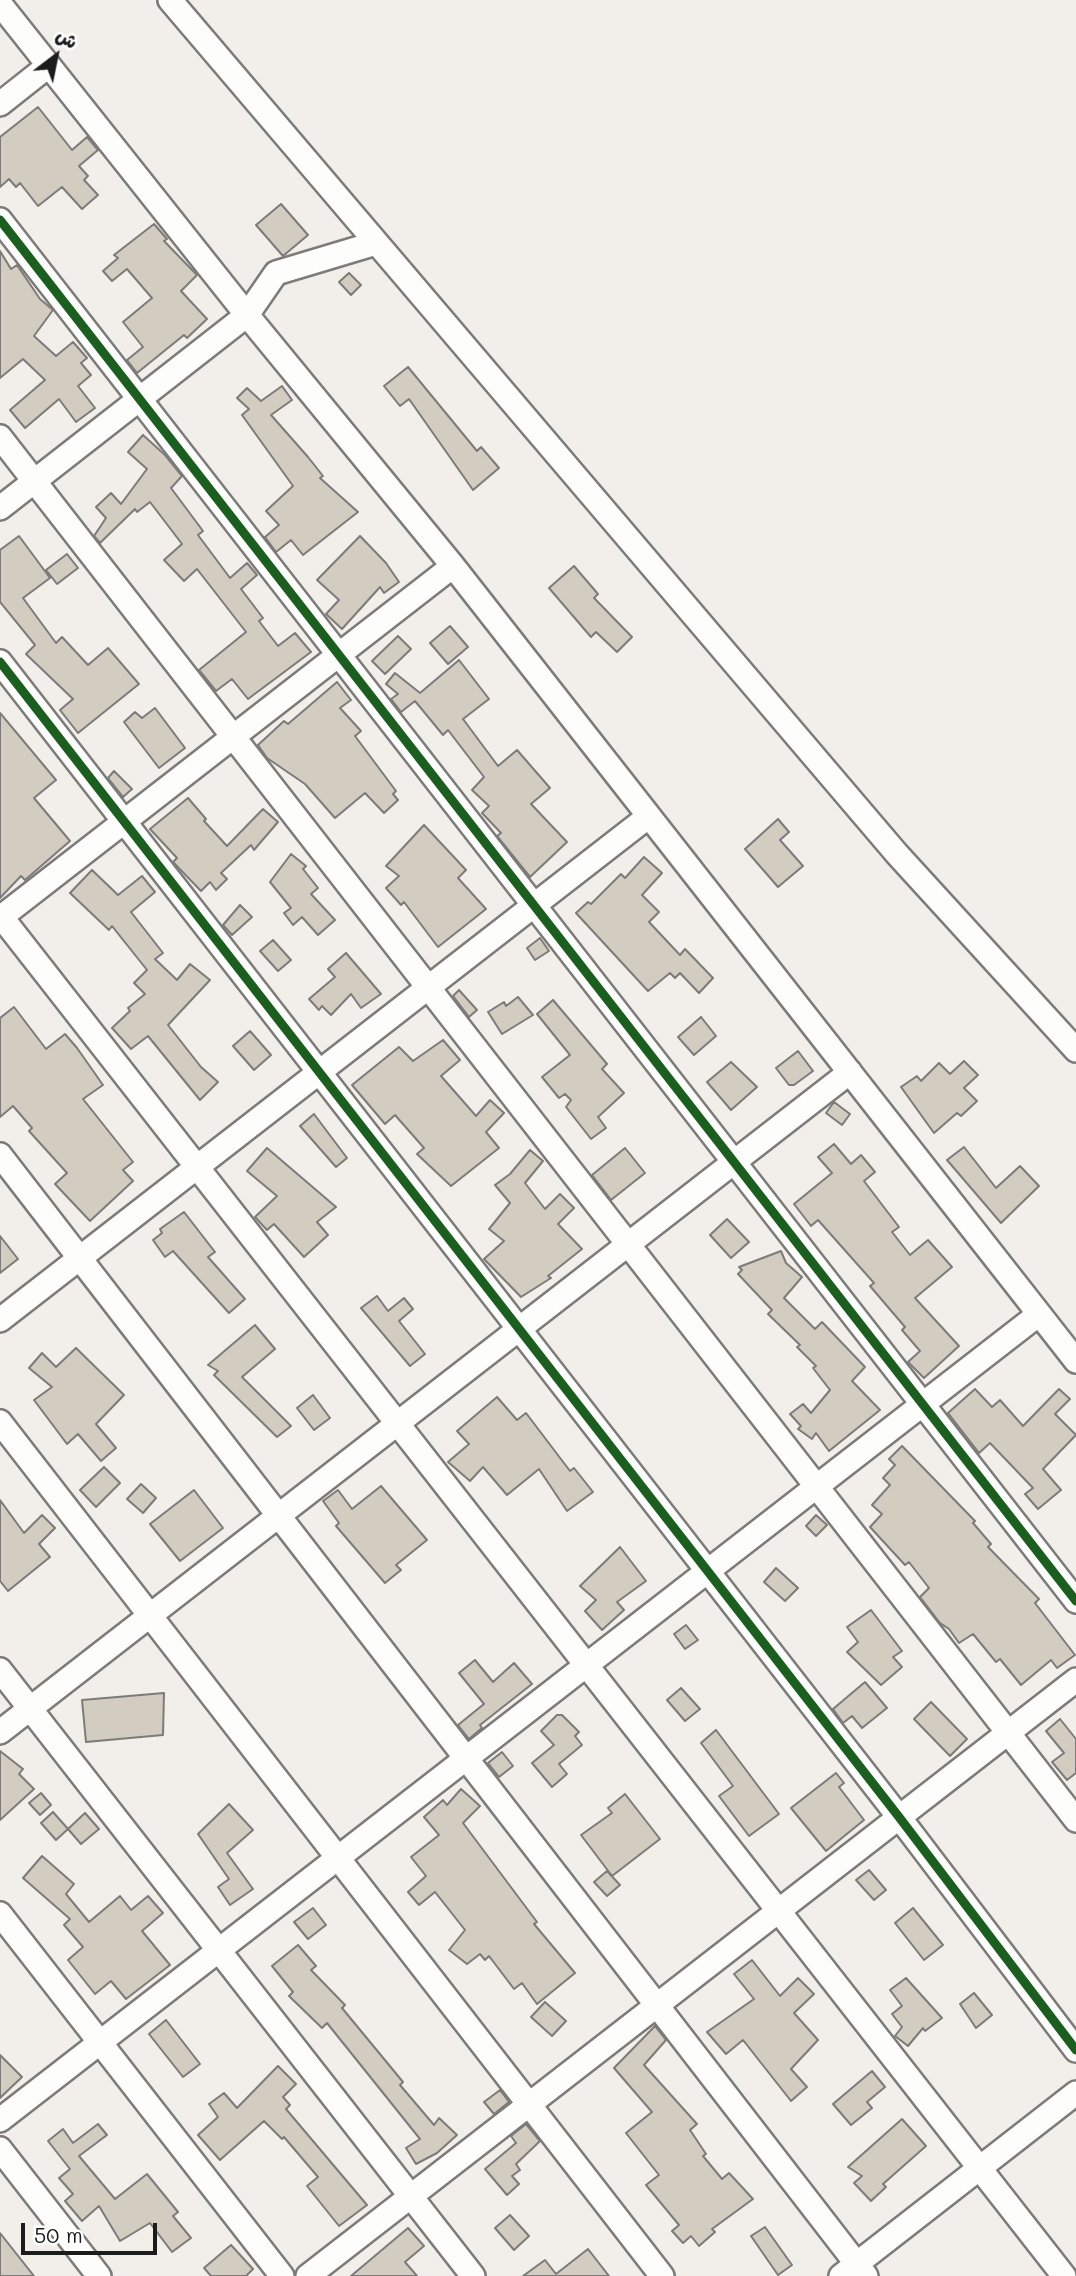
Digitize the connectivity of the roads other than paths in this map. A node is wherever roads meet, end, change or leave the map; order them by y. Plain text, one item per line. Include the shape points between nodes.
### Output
1 (170, 0) edge
2 (0, 4) edge
3 (48, 66) junction
4 (0, 104) edge
5 (0, 220) edge
6 (376, 243) junction
7 (247, 314) junction
8 (139, 399) junction
9 (0, 437) edge
10 (34, 481) junction
11 (0, 508) edge
12 (453, 566) junction
13 (339, 655) junction
14 (0, 662) edge
15 (234, 737) junction
16 (649, 816) junction
17 (124, 822) junction
18 (534, 905) junction
19 (0, 916) edge
20 (428, 987) junction
21 (1076, 1050) edge
22 (319, 1072) junction
23 (850, 1072) junction
24 (0, 1155) edge
25 (734, 1162) junction
26 (197, 1167) junction
27 (628, 1244) junction
28 (80, 1258) junction
29 (1039, 1314) junction
30 (0, 1320) edge
31 (519, 1329) junction
32 (1076, 1362) edge
33 (922, 1404) junction
34 (0, 1422) edge
35 (398, 1423) junction
36 (817, 1486) junction
37 (279, 1515) junction
38 (707, 1571) junction
39 (1076, 1601) edge
40 (150, 1615) junction
41 (587, 1664) junction
42 (0, 1670) edge
43 (1076, 1680) edge
44 (30, 1709) junction
45 (0, 1732) edge
46 (1009, 1732) junction
47 (467, 1757) junction
48 (899, 1817) junction
49 (1076, 1820) edge
50 (339, 1857) junction
51 (779, 1910) junction
52 (0, 1914) edge
53 (219, 1950) junction
54 (659, 2004) junction
55 (100, 2042) junction
56 (1076, 2050) edge
57 (1076, 2094) edge
58 (530, 2103) junction
59 (0, 2120) edge
60 (0, 2149) edge
61 (978, 2169) junction
62 (412, 2196) junction
63 (854, 2272) edge
64 (99, 2276) edge
65 (282, 2276) edge
66 (308, 2276) edge
67 (473, 2276) edge
68 (662, 2276) edge
69 (1064, 2276) edge

1 - 6 street
2 - 3 street
3 - 4 street
3 - 7 street
5 - 8 street
6 - 7 street via 276,273
6 - 21 street via 897,854
7 - 8 street
7 - 12 street
8 - 10 street
8 - 13 street
9 - 10 street
10 - 11 street
10 - 15 street
12 - 13 street
12 - 16 street
13 - 15 street
13 - 18 street
14 - 17 street
15 - 17 street
15 - 20 street
16 - 18 street
16 - 23 street
17 - 19 street
17 - 22 street
18 - 20 street
18 - 25 street
19 - 26 street
20 - 22 street
20 - 27 street
22 - 26 street
22 - 31 street
23 - 25 street
23 - 29 street
24 - 28 street
25 - 27 street
25 - 33 street
26 - 28 street
26 - 35 street
27 - 31 street
27 - 36 street
28 - 30 street
28 - 37 street
29 - 32 street
29 - 33 street
31 - 35 street
31 - 38 street
33 - 36 street
33 - 39 street
34 - 40 street
35 - 37 street
35 - 41 street
36 - 38 street
36 - 46 street
37 - 40 street
37 - 47 street
38 - 41 street
38 - 48 street
40 - 44 street
40 - 50 street
41 - 47 street
41 - 51 street
42 - 44 street
43 - 46 street
44 - 45 street
44 - 53 street
46 - 48 street
46 - 49 street
47 - 50 street
47 - 54 street
48 - 51 street
48 - 56 street
50 - 53 street
50 - 58 street
51 - 54 street
51 - 61 street
52 - 55 street
53 - 55 street
53 - 62 street
54 - 58 street
54 - 63 street
55 - 59 street
55 - 65 street
57 - 61 street
58 - 62 street
58 - 68 street
60 - 64 street
61 - 63 street
61 - 69 street
62 - 66 street
62 - 67 street

